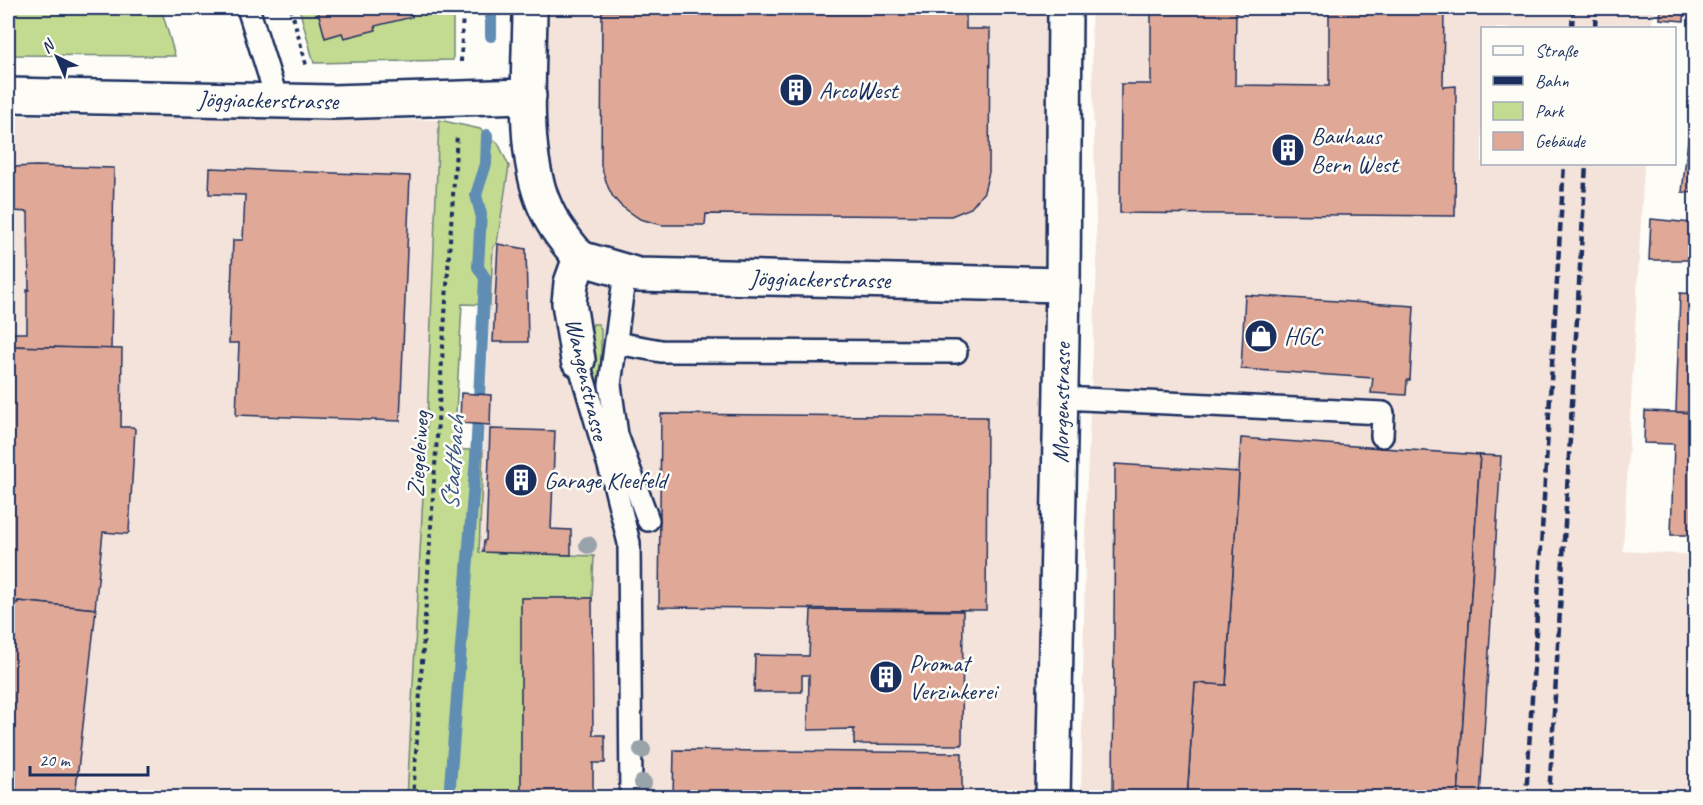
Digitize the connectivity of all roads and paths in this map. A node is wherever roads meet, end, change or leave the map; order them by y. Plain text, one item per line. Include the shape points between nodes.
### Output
1 (248, 8) edge
2 (291, 8) edge
3 (463, 8) edge
4 (530, 8) edge
5 (1065, 8) edge
6 (461, 69) dead end
7 (8, 95) edge
8 (529, 96) junction
9 (277, 100) junction
10 (315, 101) junction
11 (458, 126) dead end
12 (580, 258) junction
13 (625, 272) junction
14 (1063, 285) junction
15 (616, 343) junction
16 (956, 352) dead end
17 (578, 360) joint
18 (1061, 398) junction
19 (1382, 436) dead end
20 (648, 520) dead end
21 (413, 798) edge
22 (631, 798) edge
23 (1053, 798) edge

1 - 9 lane
2 - 10 path
3 - 6 path
4 - 8 street
5 - 14 street, Morgenstrasse
7 - 9 street, Jöggiackerstrasse
8 - 10 street, Jöggiackerstrasse
8 - 12 street via 533,165 542,199 559,231
9 - 10 street, Jöggiackerstrasse
11 - 21 path, Ziegeleiweg
12 - 13 street, Jöggiackerstrasse
12 - 17 street, Wangenstrasse via 569,303
13 - 14 street, Jöggiackerstrasse
13 - 15 lane
14 - 18 street, Morgenstrasse
15 - 16 lane via 661,351
15 - 20 lane via 610,385 617,435
17 - 22 lane, Wangenstrasse via 628,543
18 - 19 lane via 1383,413
18 - 23 street, Morgenstrasse

